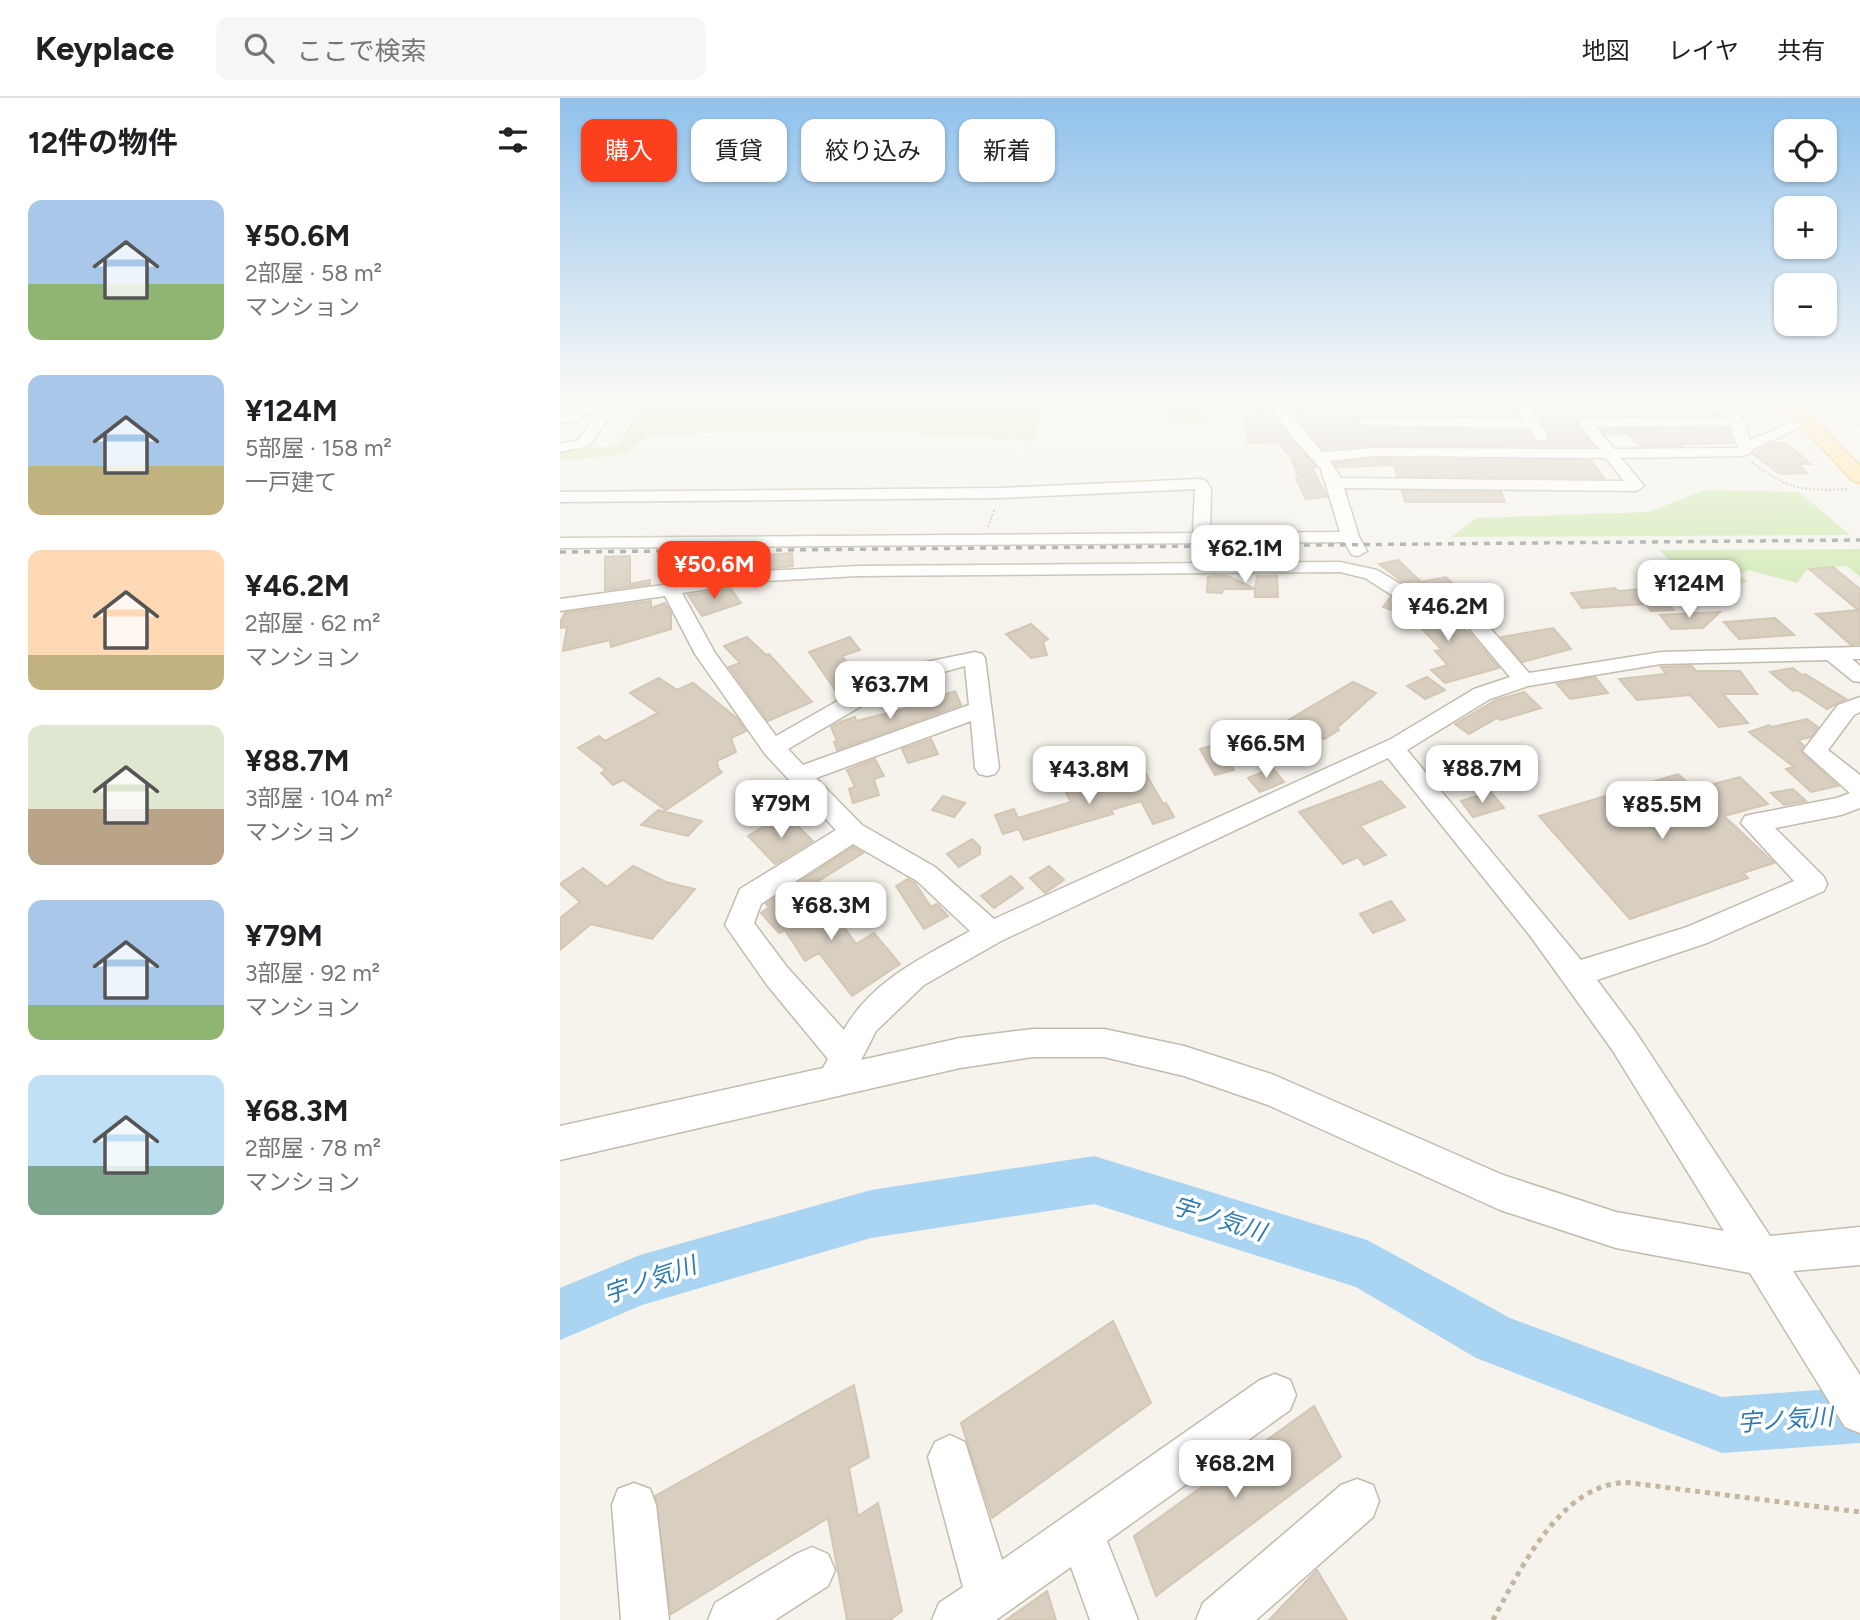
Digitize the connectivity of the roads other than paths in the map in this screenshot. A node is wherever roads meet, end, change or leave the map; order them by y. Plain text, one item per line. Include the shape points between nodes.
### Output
1 (1328, 470) edge
2 (1515, 470) edge
3 (1623, 470) edge
4 (1335, 483) junction
5 (1525, 487) junction
6 (560, 497) edge
7 (1209, 537) junction
8 (1350, 537) junction
9 (560, 543) edge
10 (1371, 574) junction
11 (671, 590) junction
12 (560, 605) edge
13 (1860, 653) edge
14 (1834, 655) junction
15 (1860, 676) edge
16 (1524, 680) junction
17 (1860, 704) edge
18 (981, 709) junction
19 (1392, 747) junction
20 (773, 748) junction
21 (987, 768) dead end
22 (799, 775) junction
23 (1860, 788) edge
24 (1860, 798) edge
25 (853, 832) junction
26 (991, 933) junction
27 (1574, 974) junction
28 (840, 1068) junction
29 (560, 1143) edge
30 (1860, 1247) edge
31 (1760, 1256) junction
32 (1275, 1395) dead end
33 (1860, 1412) edge
34 (950, 1457) dead end
35 (1357, 1501) dead end
36 (634, 1505) dead end
37 (1081, 1532) junction
38 (812, 1570) dead end
39 (972, 1608) edge
40 (645, 1620) edge
41 (732, 1620) edge
42 (1115, 1620) edge
43 (1220, 1620) edge

1 - 4 street
2 - 5 street
3 - 5 street via 1636,486
4 - 5 street
4 - 8 street
6 - 7 street via 1000,492 1200,484 1201,529
7 - 8 street
7 - 9 street
8 - 10 street
10 - 11 street via 1340,567 858,571 766,576
10 - 16 street via 1402,593 1454,610 1476,624
11 - 12 street
11 - 20 street via 705,654
13 - 14 street
14 - 15 street
14 - 16 street via 1661,658
16 - 19 street via 1482,694
17 - 23 street via 1846,710 1815,751
18 - 20 street via 975,658 892,680
18 - 21 street
18 - 22 street
19 - 26 street
19 - 27 street
20 - 22 street
22 - 25 street
24 - 27 street via 1754,823 1814,884 1686,941
25 - 26 street via 926,874
25 - 28 street via 750,897 739,925
26 - 28 street via 914,975 887,998 865,1021
27 - 31 street via 1624,1041
28 - 29 street
28 - 31 street via 1032,1043 1104,1043 1184,1061 1274,1091 1500,1192 1591,1222
30 - 31 street
31 - 33 street
32 - 37 street
34 - 39 street
35 - 43 street
36 - 40 street
37 - 39 street
37 - 42 street
38 - 41 street

